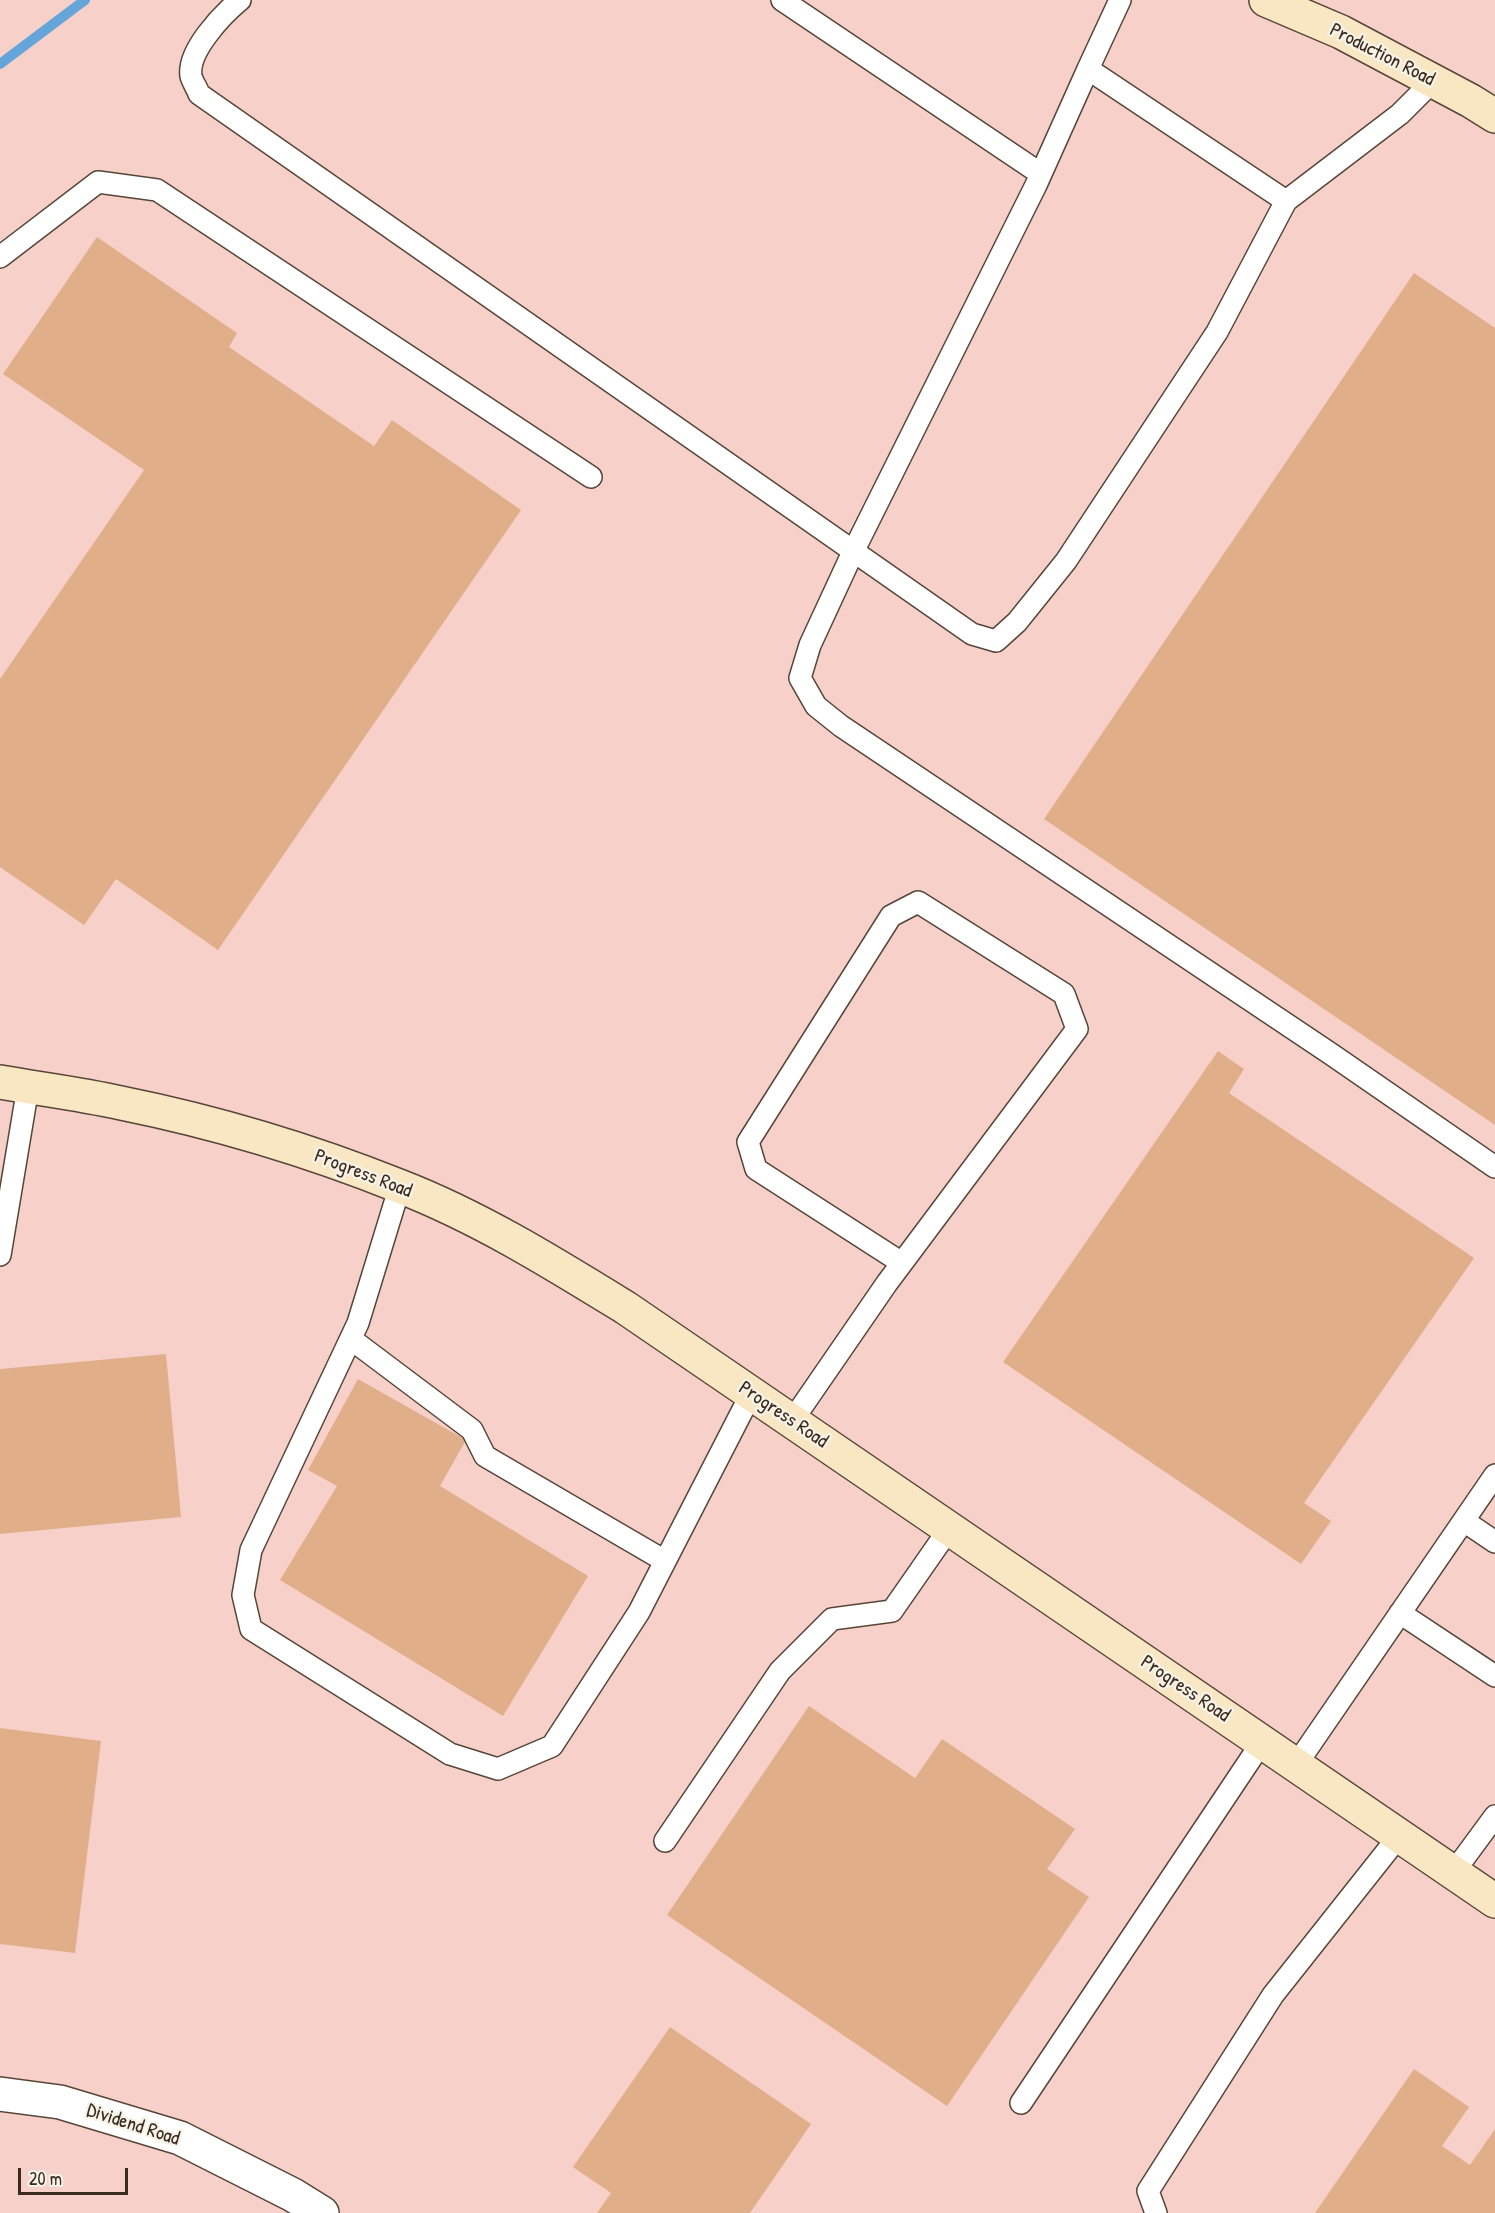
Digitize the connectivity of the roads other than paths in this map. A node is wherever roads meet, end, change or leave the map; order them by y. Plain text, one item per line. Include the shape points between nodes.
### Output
1 (240, 0) edge
2 (782, 0) edge
3 (1120, 0) edge
4 (1266, 0) edge
5 (1088, 69) junction
6 (1433, 81) junction
7 (1495, 116) edge
8 (1041, 174) junction
9 (1286, 201) junction
10 (0, 257) edge
11 (591, 477) dead end
12 (853, 552) junction
13 (14, 1084) edge
14 (1495, 1167) edge
15 (399, 1186) junction
16 (0, 1255) edge
17 (902, 1263) junction
18 (351, 1339) junction
19 (751, 1394) junction
20 (792, 1421) junction
21 (1495, 1475) edge
22 (1464, 1521) junction
23 (950, 1529) junction
24 (1495, 1542) edge
25 (665, 1561) junction
26 (1400, 1613) junction
27 (1495, 1676) edge
28 (1262, 1742) junction
29 (1296, 1765) junction
30 (1495, 1816) edge
31 (1400, 1836) junction
32 (665, 1841) dead end
33 (1453, 1873) junction
34 (1495, 1901) edge
35 (0, 2094) edge
36 (1021, 2103) dead end
37 (322, 2213) edge
38 (1156, 2213) edge

1 - 12 lane via 212,28 195,58 191,75 199,94
2 - 8 lane
3 - 5 lane
4 - 6 main road, Production Road via 1341,32
5 - 8 lane
5 - 9 lane
6 - 7 main road, Production Road
6 - 9 lane via 1400,114
8 - 12 lane
9 - 12 lane via 1217,332 1066,561 1017,622 996,641 972,634
10 - 11 lane via 98,182 157,190
12 - 14 lane via 810,645 800,678 816,706
13 - 15 main road, Progress Road via 121,1103 267,1139
13 - 16 lane
15 - 18 lane
15 - 19 main road, Progress Road via 542,1257 626,1308
17 - 17 lane via 1077,1029 1064,994 918,902 891,916 747,1142 756,1169
17 - 20 lane
18 - 25 lane via 472,1430 485,1456
18 - 25 lane via 251,1550 243,1595 251,1629 450,1754 498,1769 552,1746 639,1612
19 - 20 main road, Progress Road
19 - 25 lane
20 - 23 main road, Progress Road
21 - 22 lane
22 - 24 lane
22 - 26 lane
23 - 28 main road, Progress Road
23 - 32 lane via 892,1611 832,1619 780,1671
26 - 27 lane
26 - 29 lane
28 - 29 main road, Progress Road
28 - 36 lane
29 - 31 main road, Progress Road
30 - 33 lane
31 - 33 main road, Progress Road
31 - 38 lane via 1267,2005 1148,2191
33 - 34 main road, Progress Road
35 - 37 street, Dividend Road via 60,2102 180,2138

